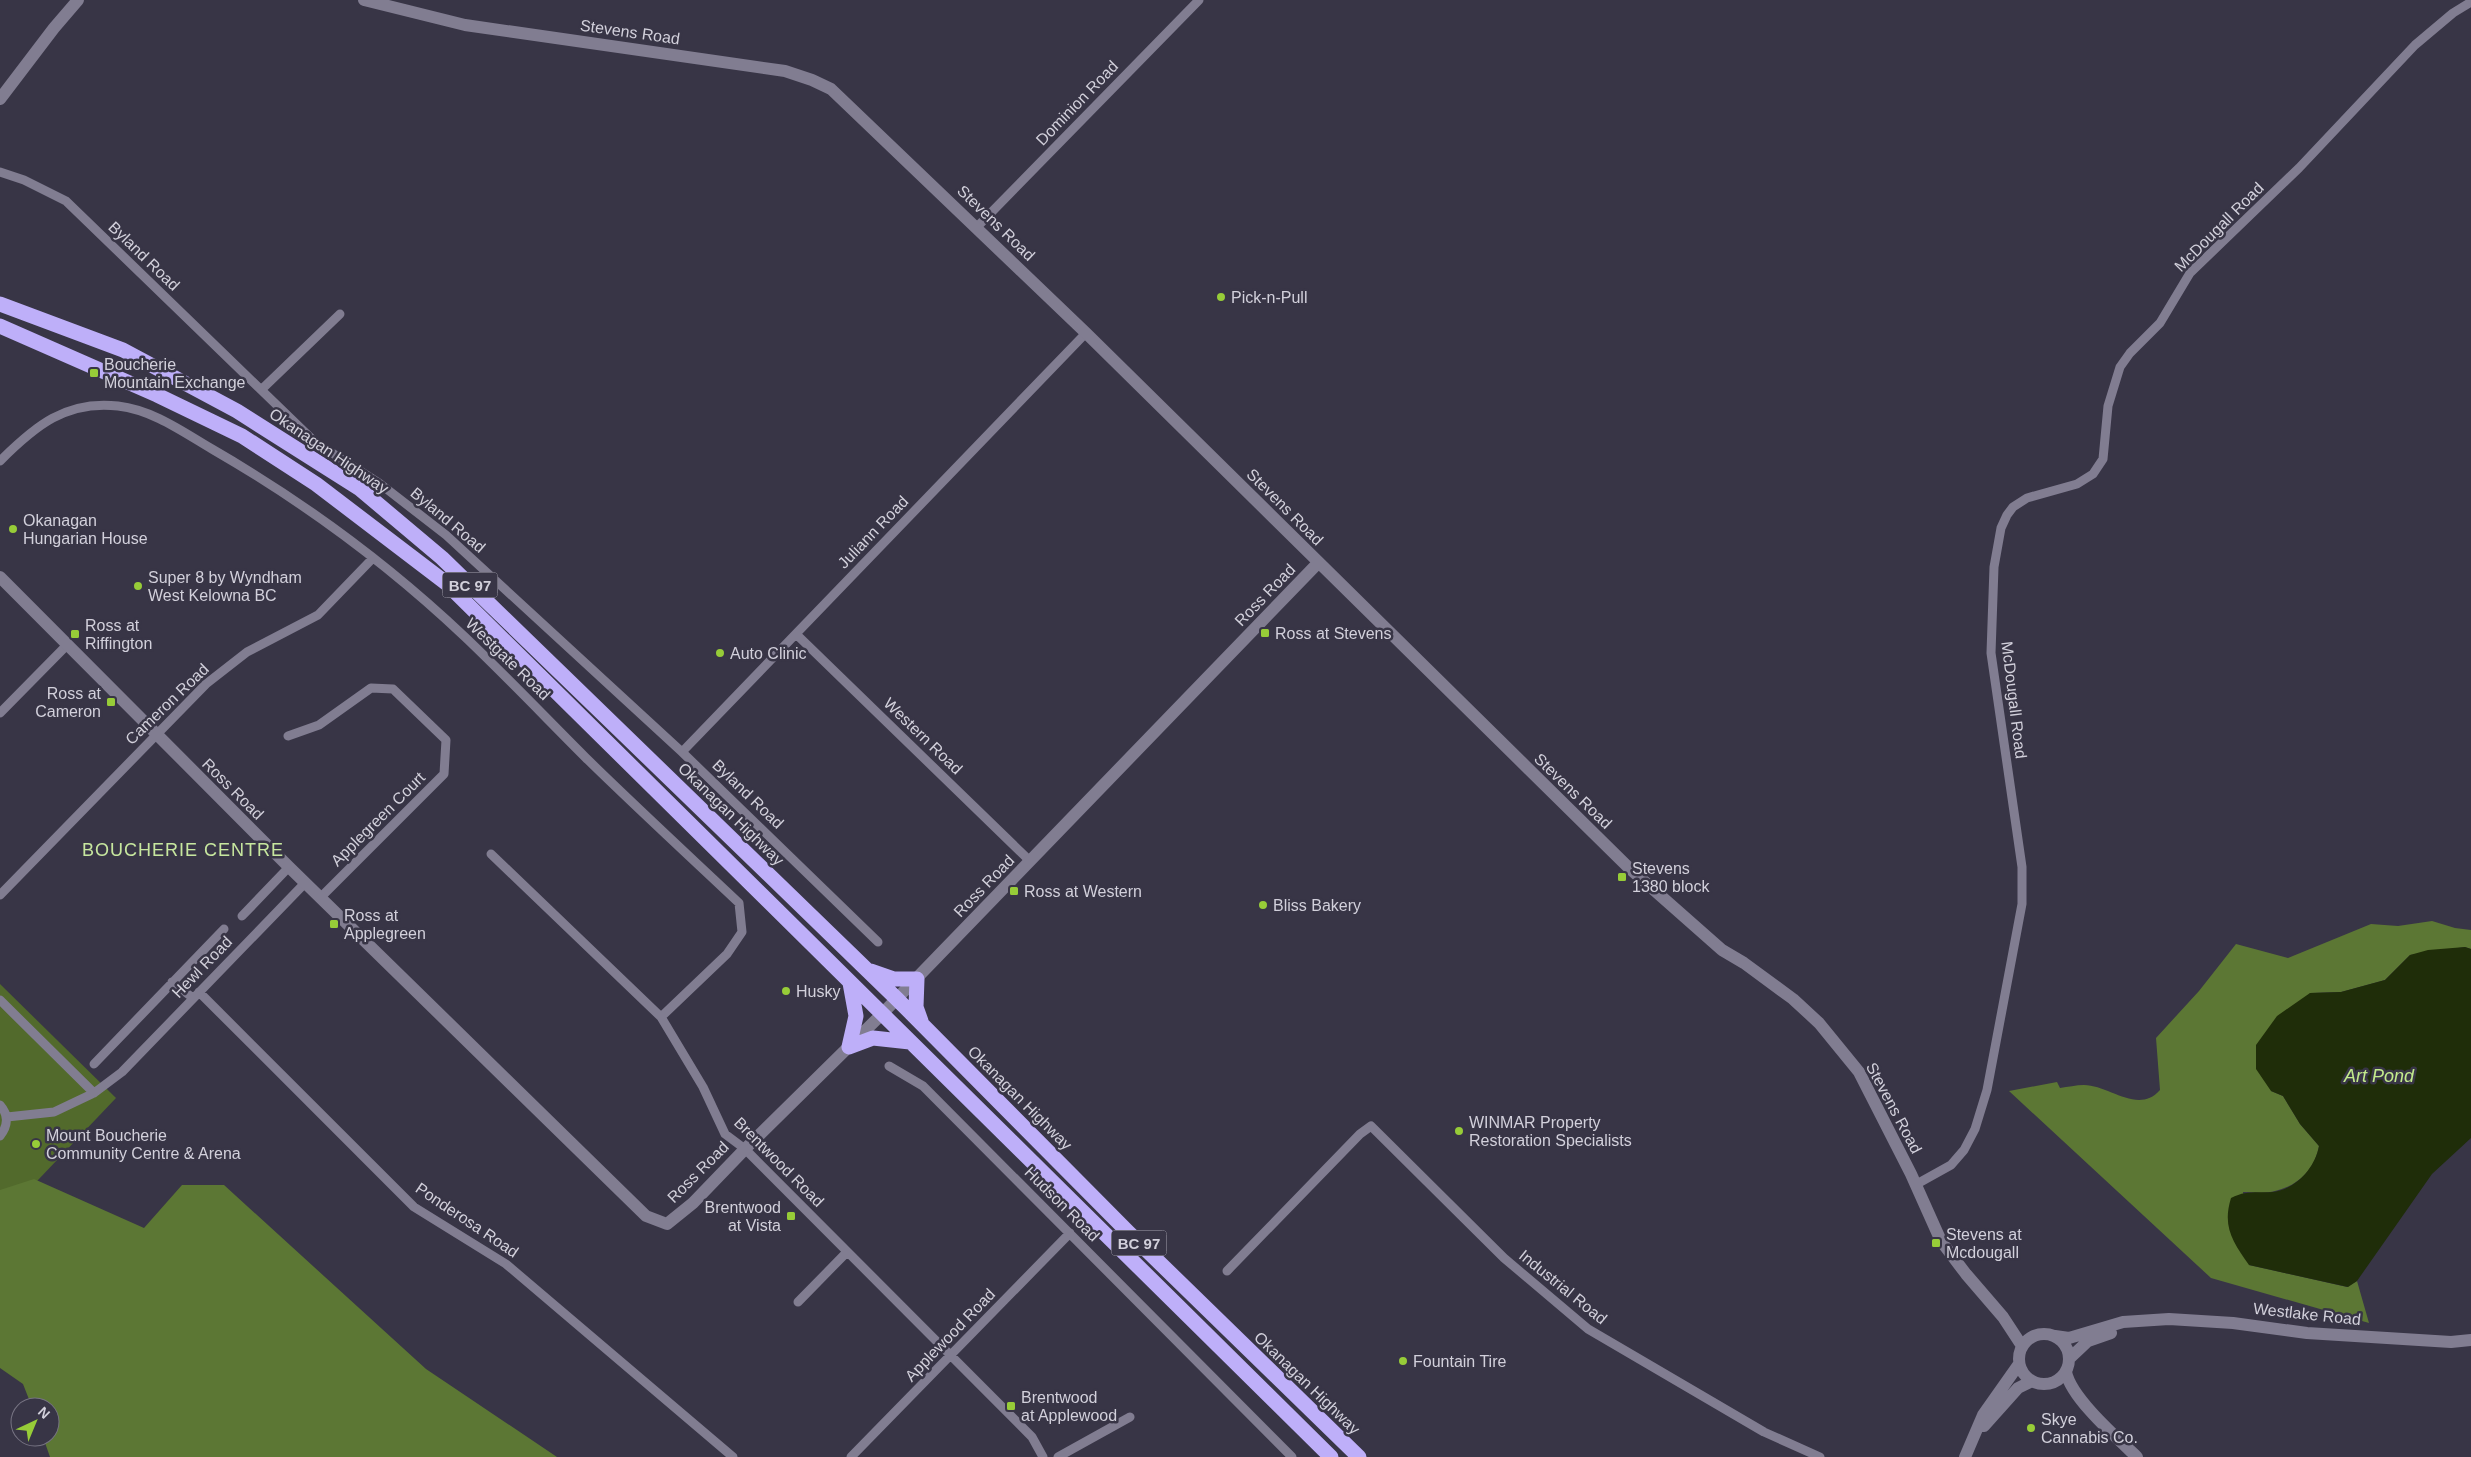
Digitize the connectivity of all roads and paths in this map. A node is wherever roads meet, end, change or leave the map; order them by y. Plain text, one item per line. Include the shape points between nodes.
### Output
1 (78, 0) edge
2 (364, 0) edge
3 (1199, 0) edge
4 (2471, 2) edge
5 (0, 99) edge
6 (0, 172) edge
7 (976, 227) junction
8 (0, 304) edge
9 (340, 314) dead end
10 (0, 326) edge
11 (1086, 333) junction
12 (261, 390) junction
13 (0, 461) edge
14 (373, 558) junction
15 (1318, 563) junction
16 (0, 577) edge
17 (796, 634) junction
18 (66, 646) junction
19 (0, 714) edge
20 (156, 734) junction
21 (288, 736) dead end
22 (682, 752) junction
23 (491, 854) dead end
24 (1030, 861) junction
25 (289, 867) junction
26 (305, 883) junction
27 (0, 895) edge
28 (321, 897) junction
29 (242, 916) dead end
30 (224, 929) dead end
31 (878, 942) dead end
32 (866, 970) junction
33 (916, 979) junction
34 (172, 982) junction
35 (849, 982) junction
36 (196, 995) junction
37 (897, 999) junction
38 (0, 1000) edge
39 (882, 1014) junction
40 (661, 1017) junction
41 (922, 1025) junction
42 (910, 1042) junction
43 (849, 1047) junction
44 (94, 1064) dead end
45 (889, 1066) dead end
46 (94, 1093) junction
47 (0, 1105) edge
48 (7, 1116) junction
49 (0, 1136) edge
50 (745, 1149) junction
51 (1915, 1185) junction
52 (1070, 1233) junction
53 (846, 1252) junction
54 (1227, 1271) dead end
55 (798, 1302) dead end
56 (2003, 1318) junction
57 (2140, 1322) junction
58 (2034, 1336) junction
59 (2054, 1336) junction
60 (2471, 1340) edge
61 (2022, 1346) junction
62 (950, 1357) junction
63 (2070, 1358) junction
64 (2019, 1364) junction
65 (2066, 1372) junction
66 (2032, 1381) junction
67 (2046, 1384) junction
68 (2095, 1416) junction
69 (1130, 1417) dead end
70 (1976, 1432) junction
71 (733, 1457) edge
72 (851, 1457) edge
73 (1043, 1457) edge
74 (1058, 1457) edge
75 (1292, 1457) edge
76 (1331, 1457) edge
77 (1359, 1457) edge
78 (1820, 1457) edge
79 (1964, 1457) edge
80 (2137, 1457) edge

1 - 5 main road
2 - 7 main road, Stevens Road via 465,25 766,68 812,80 831,89
3 - 7 street, Dominion Road
4 - 51 street, McDougall Road via 2445,19 2415,46 2298,168 2190,273 2160,322 2120,367 2108,406 2103,460 2093,474 2076,484 2027,498 2013,507 2004,522 1994,567 1991,653 2022,867 2022,904 1990,1075 1977,1122 1964,1150 1951,1165
6 - 12 street, Byland Road via 66,201
7 - 11 main road, Stevens Road
8 - 32 highway, Okanagan Highway / BC 97 via 123,350 237,411 360,489 442,558
9 - 12 street
10 - 35 highway, BC 97 via 242,436 316,484 446,583
11 - 15 main road, Stevens Road
11 - 17 street, Juliann Road
12 - 22 street, Byland Road via 315,442 379,483 446,535
13 - 14 street, Westgate Road via 26,435 63,412 96,405 140,410 231,460
14 - 20 street, Cameron Road via 318,615 247,652 206,684
14 - 40 street, Westgate Road via 464,636 738,903 742,932 727,954
15 - 24 main road, Ross Road
15 - 51 main road, Stevens Road via 1628,867 1722,950 1792,999 1819,1023 1859,1072
16 - 18 main road, Ross Road
17 - 22 street, Juliann Road
17 - 24 street, Western Road
18 - 19 street
18 - 20 main road, Ross Road
20 - 25 main road, Ross Road
20 - 27 street, Cameron Road
21 - 28 street, Applegreen Court via 319,724 371,688 393,689 446,740 444,774
22 - 31 street, Byland Road
23 - 40 street, Brentwood Road
24 - 33 main road, Ross Road
25 - 26 main road, Ross Road
25 - 29 street
26 - 28 main road, Ross Road
26 - 36 street, Hewl Road
28 - 50 main road, Ross Road via 646,1216 667,1224 694,1203
30 - 34 street, Hewl Road
32 - 33 highway via 894,979
32 - 37 highway, Okanagan Highway / BC 97
33 - 37 main road, Ross Road
33 - 41 highway via 916,1007
34 - 36 street, Ponderosa Road
34 - 44 street, Hewl Road
35 - 39 highway, BC 97
35 - 43 highway via 856,1016
36 - 46 street, Hewl Road via 122,1072
36 - 71 street, Ponderosa Road via 414,1206 506,1264
37 - 39 main road, Ross Road
37 - 41 highway, Okanagan Highway / BC 97
38 - 46 street
39 - 42 highway, BC 97
39 - 43 main road, Ross Road
40 - 50 street, Brentwood Road via 703,1087 725,1134
41 - 77 highway, Okanagan Highway / BC 97
42 - 43 highway via 873,1038
42 - 76 highway, BC 97
43 - 50 main road, Ross Road
45 - 52 street, Hudson Road via 923,1086
46 - 48 street, Hewl Road via 54,1112
47 - 48 street
48 - 49 street via 5,1130
50 - 53 street, Brentwood Road
51 - 56 main road, Stevens Road via 1941,1241
52 - 62 street, Applewood Road
52 - 75 street, Hudson Road
53 - 55 street
53 - 62 street, Brentwood Road
54 - 78 street, Industrial Road via 1371,1126 1504,1258 1588,1329 1764,1432
56 - 58 main road, Stevens Road
56 - 61 main road, Stevens Road
57 - 59 main road, Westlake Road via 2123,1322 2070,1338
57 - 60 main road, Westlake Road via 2187,1320 2307,1333 2451,1342
57 - 63 main road, Westlake Road via 2088,1341
58 - 59 main road
58 - 61 main road
59 - 63 main road via 2065,1345
61 - 64 main road
62 - 72 street, Applewood Road
62 - 73 street, Brentwood Road via 1032,1437
63 - 65 main road
64 - 66 main road
64 - 70 main road via 1993,1399
65 - 67 main road via 2054,1383
65 - 68 main road via 2073,1391
66 - 67 main road
66 - 70 main road via 2018,1388
67 - 68 main road via 2059,1389
68 - 80 main road
69 - 74 street
70 - 79 main road

